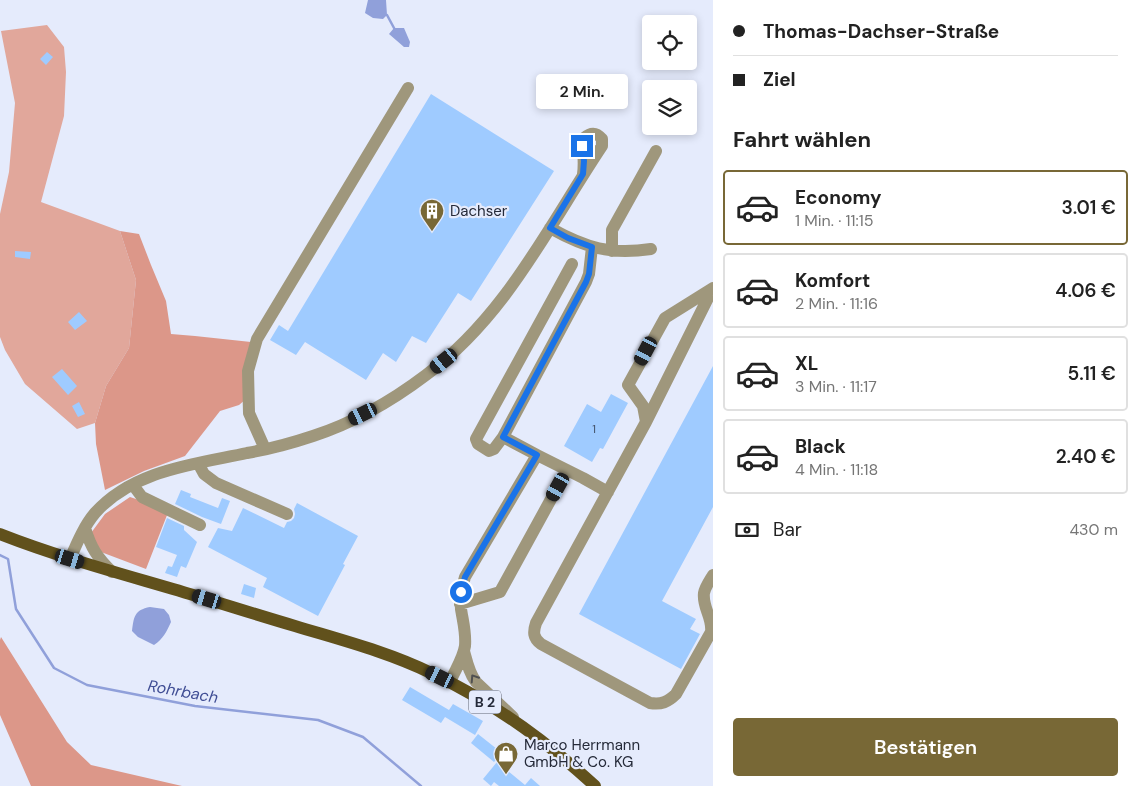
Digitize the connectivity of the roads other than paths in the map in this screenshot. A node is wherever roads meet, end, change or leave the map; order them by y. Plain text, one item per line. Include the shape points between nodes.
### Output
1 (408, 88) dead end
2 (656, 151) dead end
3 (583, 174) dead end
4 (550, 228) junction
5 (592, 247) junction
6 (651, 249) dead end
7 (612, 251) junction
8 (572, 264) dead end
9 (646, 422) junction
10 (503, 437) junction
11 (265, 449) junction
12 (537, 455) junction
13 (198, 462) junction
14 (567, 470) junction
15 (133, 485) junction
16 (608, 492) junction
17 (287, 514) dead end
18 (200, 525) dead end
19 (85, 528) junction
20 (1, 535) edge
21 (70, 559) junction
22 (112, 572) junction
23 (713, 575) edge
24 (460, 604) junction
25 (464, 651) junction
26 (450, 682) junction
27 (519, 724) junction
28 (595, 786) edge

1 - 11 street via 257,340 248,370 249,413
2 - 7 street via 612,230
3 - 4 street
4 - 5 street
4 - 11 street via 520,276 485,321 427,375 394,397 338,426 315,436
5 - 7 street
5 - 10 street via 586,282
6 - 7 street
8 - 10 street via 476,439 489,451
9 - 9 street via 655,404 713,288 665,318 628,385 643,406
9 - 16 street
10 - 12 street
11 - 13 street
12 - 14 street
12 - 24 street via 465,577
13 - 15 street
13 - 17 street via 204,474 216,483
14 - 16 street
14 - 24 street via 500,592
15 - 18 street via 142,497
15 - 19 street via 105,502
16 - 23 street via 536,623 534,631 538,641 650,703 661,704 676,694 711,632 712,622 704,593
19 - 21 street
19 - 22 street via 94,551
20 - 21 main road, B 2
21 - 22 main road, B 2
22 - 26 main road, B 2 via 382,653
24 - 25 street via 466,637
25 - 26 street
27 -> 25 street via 472,677
26 - 27 main road, B 2
27 - 28 main road, B 2

